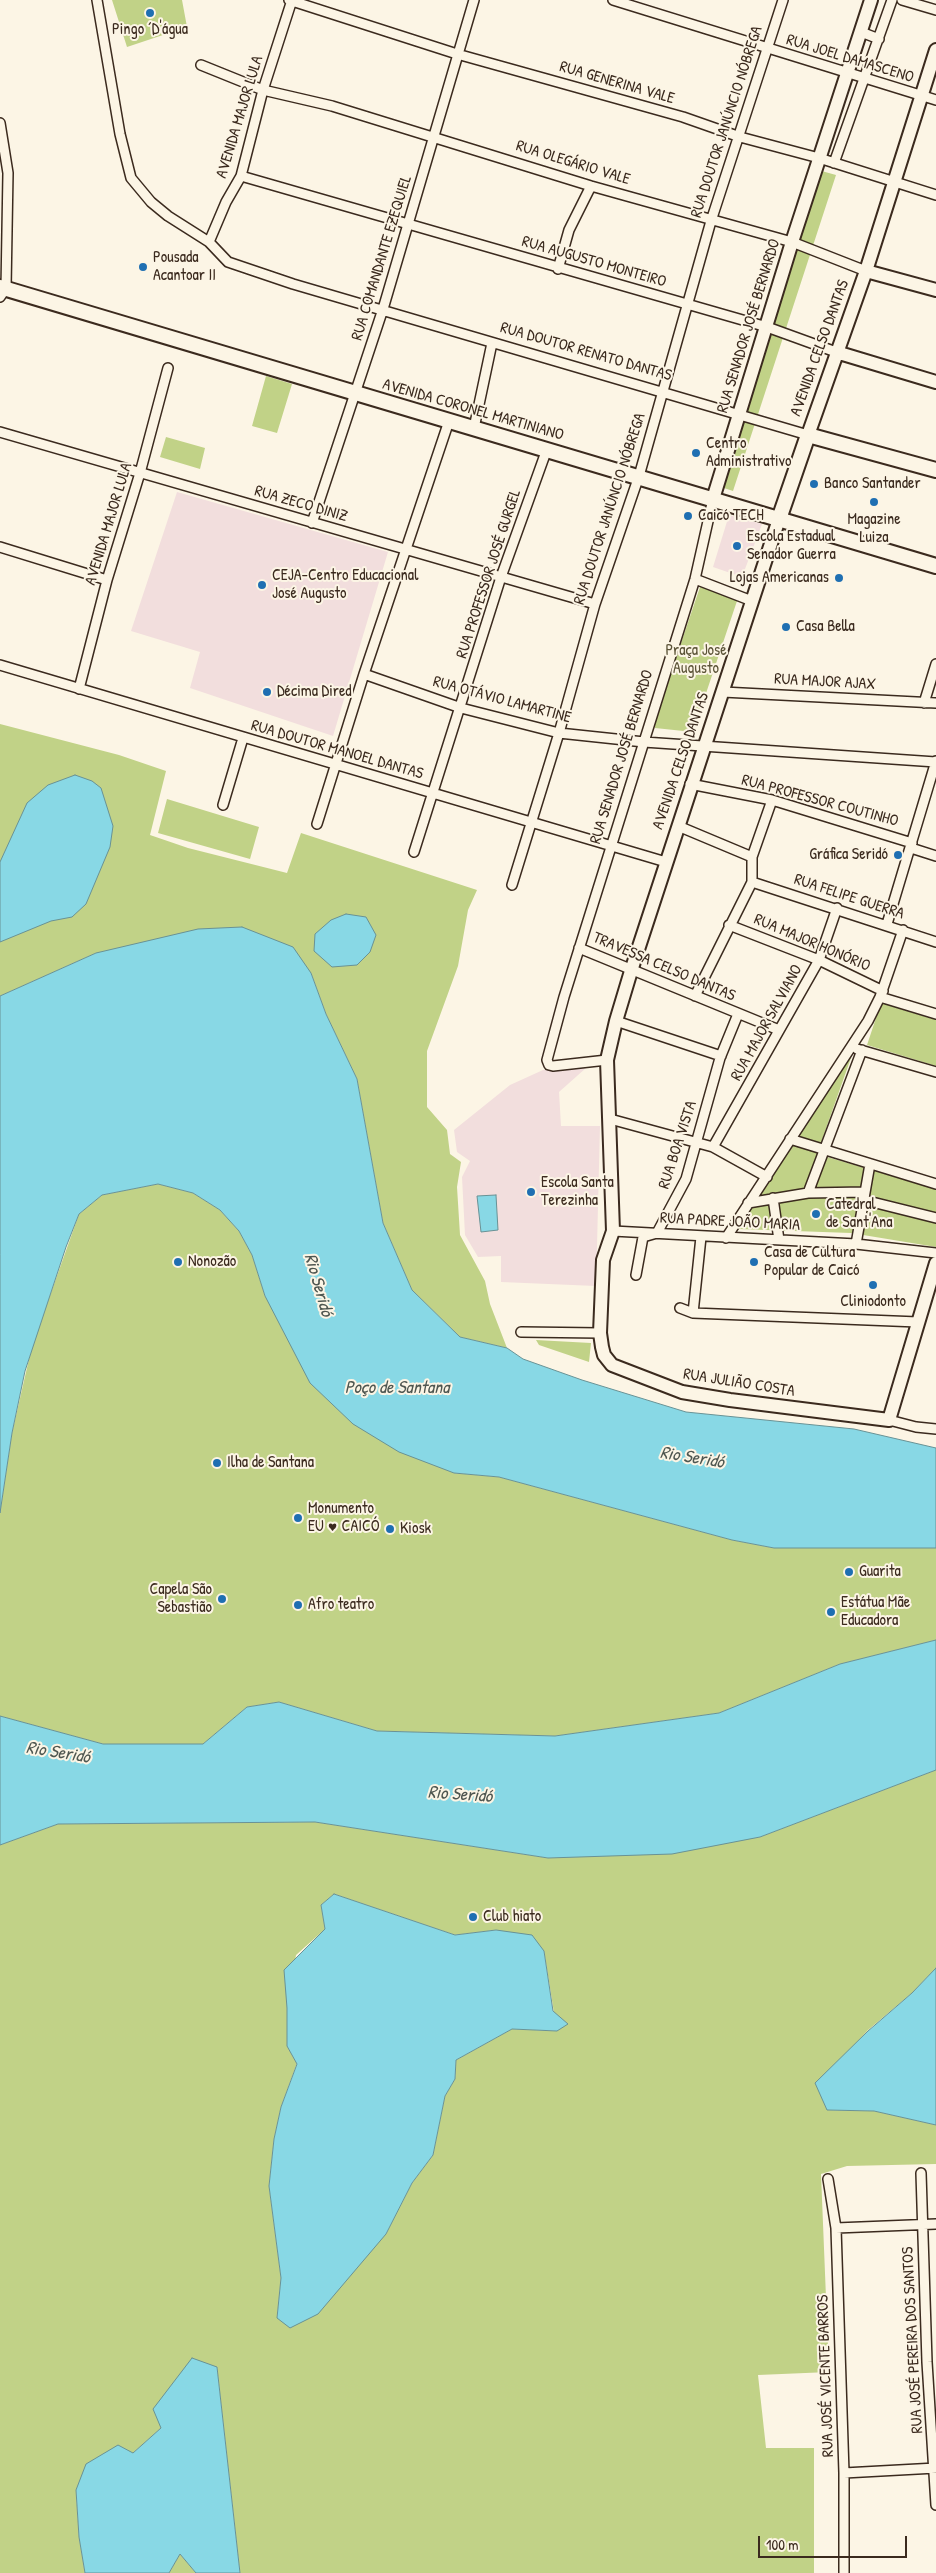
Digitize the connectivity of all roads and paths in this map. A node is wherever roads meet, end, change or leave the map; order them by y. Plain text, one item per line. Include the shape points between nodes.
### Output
1 (97, 0) edge
2 (291, 0) edge
3 (474, 0) edge
4 (613, 0) edge
5 (783, 0) edge
6 (871, 0) edge
7 (892, 0) edge
8 (902, 0) edge
9 (936, 10) edge
10 (861, 32) junction
11 (879, 39) junction
12 (766, 49) junction
13 (936, 50) edge
14 (458, 54) junction
15 (201, 65) dead end
16 (848, 72) junction
17 (866, 78) junction
18 (264, 90) junction
19 (923, 96) junction
20 (936, 100) edge
21 (834, 114) junction
22 (849, 119) junction
23 (0, 123) edge
24 (740, 137) junction
25 (435, 138) junction
26 (819, 158) junction
27 (834, 163) junction
28 (4, 172) edge
29 (241, 176) junction
30 (894, 182) junction
31 (591, 186) junction
32 (936, 195) edge
33 (711, 221) junction
34 (408, 226) junction
35 (209, 242) junction
36 (792, 242) junction
37 (558, 269) junction
38 (866, 270) junction
39 (2, 290) edge
40 (936, 290) edge
41 (688, 305) junction
42 (383, 309) junction
43 (767, 327) junction
44 (492, 343) junction
45 (836, 352) junction
46 (168, 368) dead end
47 (936, 382) edge
48 (662, 392) junction
49 (354, 394) junction
50 (739, 415) junction
51 (449, 421) junction
52 (474, 428) junction
53 (0, 432) edge
54 (808, 435) junction
55 (547, 449) junction
56 (936, 470) edge
57 (140, 473) junction
58 (639, 476) junction
59 (713, 499) junction
60 (779, 519) junction
61 (312, 523) junction
62 (0, 547) edge
63 (406, 550) junction
64 (936, 566) edge
65 (501, 578) junction
66 (695, 579) junction
67 (107, 580) junction
68 (752, 601) junction
69 (595, 604) junction
70 (936, 664) edge
71 (0, 665) edge
72 (364, 674) junction
73 (79, 689) junction
74 (723, 692) junction
75 (924, 703) junction
76 (936, 703) edge
77 (461, 708) junction
78 (559, 733) junction
79 (243, 738) junction
80 (644, 742) junction
81 (704, 746) junction
82 (936, 761) edge
83 (335, 765) junction
84 (690, 784) junction
85 (432, 794) junction
86 (772, 800) junction
87 (222, 805) dead end
88 (532, 823) junction
89 (317, 824) dead end
90 (678, 826) junction
91 (911, 845) junction
92 (612, 846) junction
93 (414, 852) dead end
94 (936, 856) edge
95 (752, 857) junction
96 (666, 862) junction
97 (752, 882) junction
98 (512, 885) dead end
99 (837, 908) junction
100 (887, 924) junction
101 (729, 925) junction
102 (903, 930) junction
103 (936, 942) edge
104 (579, 948) junction
105 (819, 960) junction
106 (631, 971) junction
107 (882, 994) junction
108 (695, 996) junction
109 (738, 1014) junction
110 (936, 1014) edge
111 (616, 1021) junction
112 (779, 1030) junction
113 (850, 1048) junction
114 (862, 1050) junction
115 (721, 1056) junction
116 (607, 1060) junction
117 (936, 1072) edge
118 (610, 1119) junction
119 (790, 1139) junction
120 (697, 1143) junction
121 (713, 1147) junction
122 (825, 1149) junction
123 (870, 1164) junction
124 (768, 1177) junction
125 (936, 1184) edge
126 (808, 1193) junction
127 (865, 1196) junction
128 (773, 1198) junction
129 (748, 1203) junction
130 (936, 1218) edge
131 (612, 1231) junction
132 (657, 1233) junction
133 (701, 1238) junction
134 (726, 1238) junction
135 (779, 1240) junction
136 (856, 1244) junction
137 (936, 1253) edge
138 (936, 1263) edge
139 (636, 1275) dead end
140 (934, 1278) edge
141 (680, 1308) dead end
142 (694, 1313) junction
143 (915, 1322) junction
144 (521, 1332) dead end
145 (600, 1334) junction
146 (889, 1420) junction
147 (936, 1429) edge
148 (921, 2173) dead end
149 (828, 2180) dead end
150 (923, 2224) junction
151 (936, 2224) edge
152 (836, 2228) junction
153 (936, 2468) edge
154 (844, 2473) junction
155 (936, 2505) edge
156 (844, 2573) edge

1 - 35 street via 120,134 131,178 140,191 168,216
2 - 14 street, RUA GENERINA VALE
2 - 18 street, AVENIDA MAJOR LULA
3 - 14 street, RUA COMANDANTE EZEQUIEL
4 - 12 street, RUA JOEL DAMASCENO
5 - 12 street, RUA DOUTOR JANÚNCIO NÓBREGA
6 - 10 main road, RUA SENADOR JOSÉ BERNARDO
7 - 11 street
8 - 9 street
10 - 11 street
10 - 16 main road, RUA SENADOR JOSÉ BERNARDO
11 - 17 street
12 - 16 street, RUA JOEL DAMASCENO
12 - 24 street, RUA DOUTOR JANÚNCIO NÓBREGA
13 - 19 main road, AVENIDA CELSO DANTAS
14 - 24 street, RUA GENERINA VALE via 683,117
14 - 25 street, RUA COMANDANTE EZEQUIEL
15 - 18 street, RUA OLEGÁRIO VALE
16 - 17 street, RUA JOEL DAMASCENO
16 - 21 main road, RUA SENADOR JOSÉ BERNARDO
17 - 19 street, RUA JOEL DAMASCENO
17 - 22 street
18 - 25 street, RUA OLEGÁRIO VALE via 332,106
18 - 29 street, AVENIDA MAJOR LULA
19 - 20 street, RUA JOEL DAMASCENO
19 - 30 main road, AVENIDA CELSO DANTAS
21 - 22 street
21 - 26 main road, RUA SENADOR JOSÉ BERNARDO
22 - 27 street
23 - 28 street
24 - 26 street, RUA GENERINA VALE
24 - 33 street, RUA DOUTOR JANÚNCIO NÓBREGA
25 - 31 street, RUA OLEGÁRIO VALE
25 - 34 street, RUA COMANDANTE EZEQUIEL
26 - 27 street, RUA GENERINA VALE
26 - 36 main road, RUA SENADOR JOSÉ BERNARDO
27 - 30 street, RUA GENERINA VALE
28 - 39 street
29 - 34 street, RUA AUGUSTO MONTEIRO
29 - 35 street, AVENIDA MAJOR LULA
30 - 32 street, RUA GENERINA VALE
30 - 38 main road, AVENIDA CELSO DANTAS
31 - 33 street, RUA OLEGÁRIO VALE
31 - 37 street via 569,230
33 - 36 street, RUA OLEGÁRIO VALE
33 - 41 street, RUA DOUTOR JANÚNCIO NÓBREGA
34 - 37 street, RUA AUGUSTO MONTEIRO
34 - 42 street, RUA COMANDANTE EZEQUIEL
35 - 42 street, RUA DOUTOR RENATO DANTAS via 228,262
36 - 38 street, RUA OLEGÁRIO VALE
36 - 43 main road, RUA SENADOR JOSÉ BERNARDO
37 - 41 street, RUA AUGUSTO MONTEIRO
38 - 40 main road, RUA OLEGÁRIO VALE
38 - 45 main road, AVENIDA CELSO DANTAS
39 - 49 main road, AVENIDA CORONEL MARTINIANO
41 - 43 street, RUA AUGUSTO MONTEIRO
41 - 48 street, RUA DOUTOR JANÚNCIO NÓBREGA
42 - 44 street, RUA DOUTOR RENATO DANTAS
42 - 49 street, RUA COMANDANTE EZEQUIEL
43 - 45 street, RUA AUGUSTO MONTEIRO
43 - 50 main road, RUA SENADOR JOSÉ BERNARDO
44 - 48 street, RUA DOUTOR RENATO DANTAS
44 - 52 street
45 - 47 main road, RUA AUGUSTO MONTEIRO
45 - 54 main road, AVENIDA CELSO DANTAS
46 - 57 street, AVENIDA MAJOR LULA
48 - 50 street, RUA DOUTOR RENATO DANTAS
48 - 58 street, RUA DOUTOR JANÚNCIO NÓBREGA
49 - 51 main road, AVENIDA CORONEL MARTINIANO
49 - 61 street, RUA COMANDANTE EZEQUIEL
50 - 54 street, RUA DOUTOR RENATO DANTAS
50 - 59 main road, RUA SENADOR JOSÉ BERNARDO
51 - 52 main road, AVENIDA CORONEL MARTINIANO
51 - 63 street
52 - 55 main road, AVENIDA CORONEL MARTINIANO
53 - 57 street, RUA ZECO DINIZ
54 - 56 main road, RUA DOUTOR RENATO DANTAS
54 - 60 main road, AVENIDA CELSO DANTAS
55 - 58 main road, AVENIDA CORONEL MARTINIANO
55 - 65 street, RUA PROFESSOR JOSÉ GURGEL
57 - 61 street, RUA ZECO DINIZ
57 - 67 street, AVENIDA MAJOR LULA
58 - 59 main road, AVENIDA CORONEL MARTINIANO
58 - 69 street, RUA DOUTOR JANÚNCIO NÓBREGA
59 - 60 main road, AVENIDA CORONEL MARTINIANO
59 - 66 street, RUA SENADOR JOSÉ BERNARDO
60 - 64 main road, AVENIDA CORONEL MARTINIANO
60 - 68 main road, AVENIDA CELSO DANTAS
61 - 63 street, RUA ZECO DINIZ
62 - 67 street
63 - 65 street, RUA ZECO DINIZ
63 - 72 street
65 - 69 street, RUA ZECO DINIZ
65 - 77 street, RUA PROFESSOR JOSÉ GURGEL
66 - 68 street
66 - 80 street, RUA SENADOR JOSÉ BERNARDO
67 - 73 street, AVENIDA MAJOR LULA
68 - 74 main road, AVENIDA CELSO DANTAS
69 - 78 street, RUA DOUTOR JANÚNCIO NÓBREGA
70 - 75 street
71 - 73 street, RUA DOUTOR MANOEL DANTAS
72 - 77 street, RUA OTÁVIO LAMARTINE
72 - 83 street
73 - 79 street, RUA DOUTOR MANOEL DANTAS
74 - 75 street, RUA MAJOR AJAX
74 - 81 main road, AVENIDA CELSO DANTAS
75 - 76 street, RUA MAJOR AJAX
77 - 78 street, RUA OTÁVIO LAMARTINE
77 - 85 street, RUA PROFESSOR JOSÉ GURGEL
78 - 80 street, RUA OTÁVIO LAMARTINE
78 - 88 street, RUA DOUTOR JANÚNCIO NÓBREGA
79 - 83 street, RUA DOUTOR MANOEL DANTAS
79 - 87 street
80 - 81 street, RUA OTÁVIO LAMARTINE
80 - 92 street, RUA SENADOR JOSÉ BERNARDO
81 - 82 street, RUA OTÁVIO LAMARTINE
81 - 84 main road, AVENIDA CELSO DANTAS
82 - 91 street
83 - 85 street, RUA DOUTOR MANOEL DANTAS
83 - 89 street
84 - 86 street, RUA PROFESSOR COUTINHO
84 - 90 main road, AVENIDA CELSO DANTAS
85 - 88 street, RUA DOUTOR MANOEL DANTAS
85 - 93 street, RUA PROFESSOR JOSÉ GURGEL
86 - 91 street, RUA PROFESSOR COUTINHO
86 - 95 street
88 - 92 street, RUA DOUTOR MANOEL DANTAS
88 - 98 street, RUA DOUTOR JANÚNCIO NÓBREGA
90 - 95 street
90 - 96 main road, AVENIDA CELSO DANTAS
91 - 94 street, RUA PROFESSOR COUTINHO
91 - 100 street
92 - 96 street, RUA DOUTOR MANOEL DANTAS
92 - 104 street, RUA SENADOR JOSÉ BERNARDO
95 - 97 street
96 - 106 main road, AVENIDA CELSO DANTAS
97 - 99 street, RUA FELIPE GUERRA
97 - 101 street
99 - 100 street, RUA FELIPE GUERRA
99 - 105 street, RUA MAJOR SALVIANO
100 - 102 street, RUA FELIPE GUERRA
101 - 105 street, RUA MAJOR HONÓRIO
101 - 108 street
102 - 103 street, RUA FELIPE GUERRA
102 - 107 street
104 - 106 street, TRAVESSA CELSO DANTAS
104 - 116 street, RUA SENADOR JOSÉ BERNARDO via 548,1057 549,1065
105 - 107 street, RUA MAJOR HONÓRIO
105 - 112 street, RUA MAJOR SALVIANO
106 - 108 street, TRAVESSA CELSO DANTAS
106 - 111 main road, AVENIDA CELSO DANTAS
107 - 110 street, RUA MAJOR HONÓRIO
107 - 113 street
108 - 109 street, TRAVESSA CELSO DANTAS
109 - 112 street, TRAVESSA CELSO DANTAS
109 - 115 street, RUA BOA VISTA
111 - 115 street
111 - 116 main road, AVENIDA CELSO DANTAS
112 - 121 street, RUA MAJOR SALVIANO
113 - 114 street
113 - 119 street
114 - 117 street
114 - 122 street
115 - 120 street, RUA BOA VISTA
116 - 118 main road, AVENIDA CELSO DANTAS
118 - 120 street
118 - 131 main road, RUA JULIÃO COSTA
119 - 122 street
119 - 124 street
120 - 121 street
120 - 132 street, RUA BOA VISTA via 686,1179
121 - 124 street
122 - 123 street
122 - 126 street
123 - 125 street
123 - 127 street
124 - 129 street
126 - 127 street
126 - 128 street
127 - 130 street
127 - 136 street
128 - 129 street
128 - 135 street
129 - 134 street
131 - 132 street, RUA PADRE JOÃO MARIA
131 - 145 main road, RUA JULIÃO COSTA via 603,1260
132 - 133 street, RUA PADRE JOÃO MARIA
132 - 139 street, RUA BOA VISTA via 643,1237
133 - 134 street, RUA PADRE JOÃO MARIA
133 - 142 street
134 - 135 street, RUA PADRE JOÃO MARIA
135 - 136 street, RUA PADRE JOÃO MARIA
136 - 137 street, RUA PADRE JOÃO MARIA
138 - 140 main road
140 - 143 main road
141 - 142 street
142 - 143 street
143 - 146 main road
144 - 145 street
145 - 146 main road, RUA JULIÃO COSTA via 604,1356 612,1365 682,1392
146 - 147 street
148 - 150 street, RUA JOSÉ PEREIRA DOS SANTOS
149 - 152 street, RUA JOSÉ VICENTE BARROS
150 - 151 street
150 - 152 street
150 - 153 street, RUA JOSÉ PEREIRA DOS SANTOS via 927,2362
152 - 154 street, RUA JOSÉ VICENTE BARROS
153 - 154 street
153 - 155 street, RUA JOSÉ PEREIRA DOS SANTOS
154 - 156 street, RUA JOSÉ VICENTE BARROS

